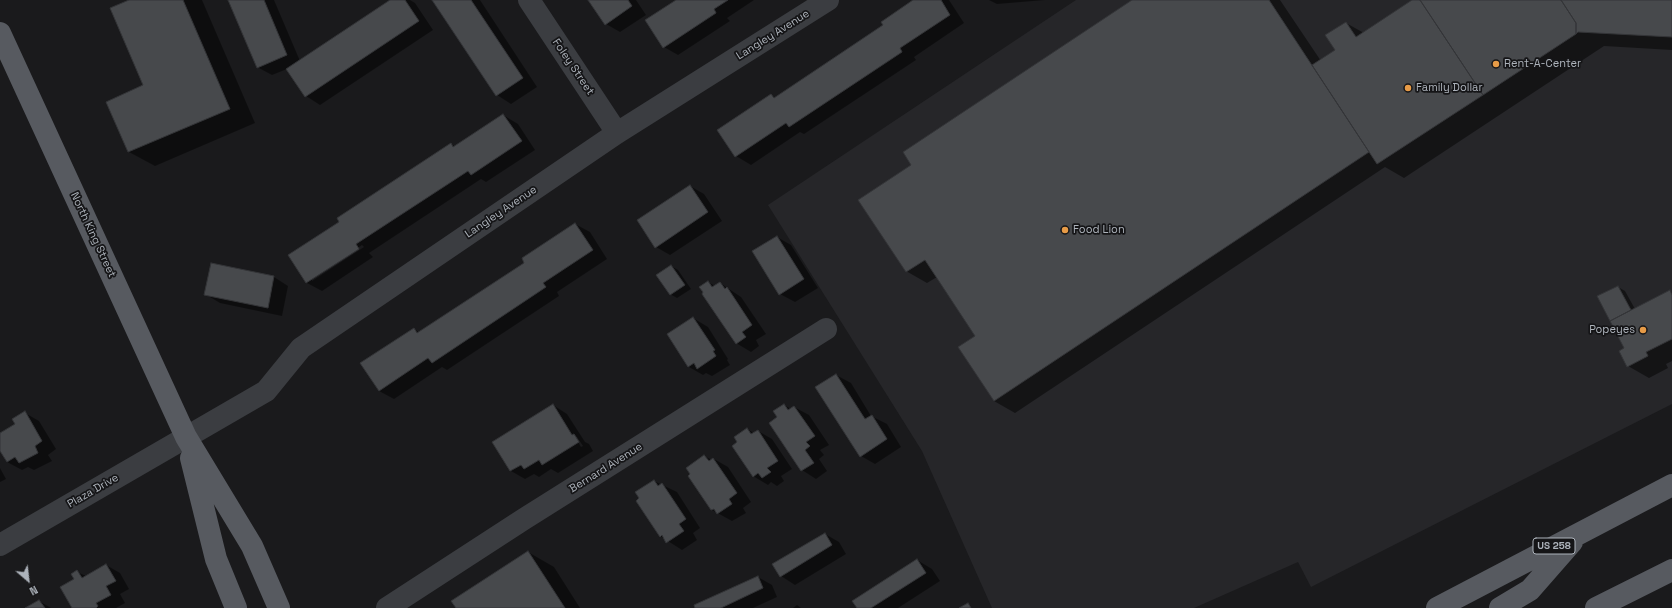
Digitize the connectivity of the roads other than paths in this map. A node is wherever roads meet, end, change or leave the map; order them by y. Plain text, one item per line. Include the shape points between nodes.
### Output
1 (529, 0) edge
2 (828, 0) edge
3 (0, 33) edge
4 (617, 133) junction
5 (826, 329) dead end
6 (186, 438) junction
7 (1672, 485) edge
8 (1579, 533) junction
9 (0, 545) edge
10 (1672, 570) edge
11 (236, 608) edge
12 (279, 608) edge
13 (387, 608) edge
14 (1436, 608) edge
15 (1500, 608) edge
16 (1596, 608) edge

1 - 4 street, Foley Street
2 - 4 street, Langley Avenue
3 - 6 main road, North King Street
4 - 6 street, Langley Avenue via 301,348 266,391
5 - 13 street, Bernard Avenue
6 - 9 street, Plaza Drive
6 - 11 main road, North King Street via 216,559
6 - 12 main road, North King Street via 252,546
7 - 8 main road, US 258
8 - 14 main road, US 258
8 - 15 main road via 1530,590
10 - 16 main road

